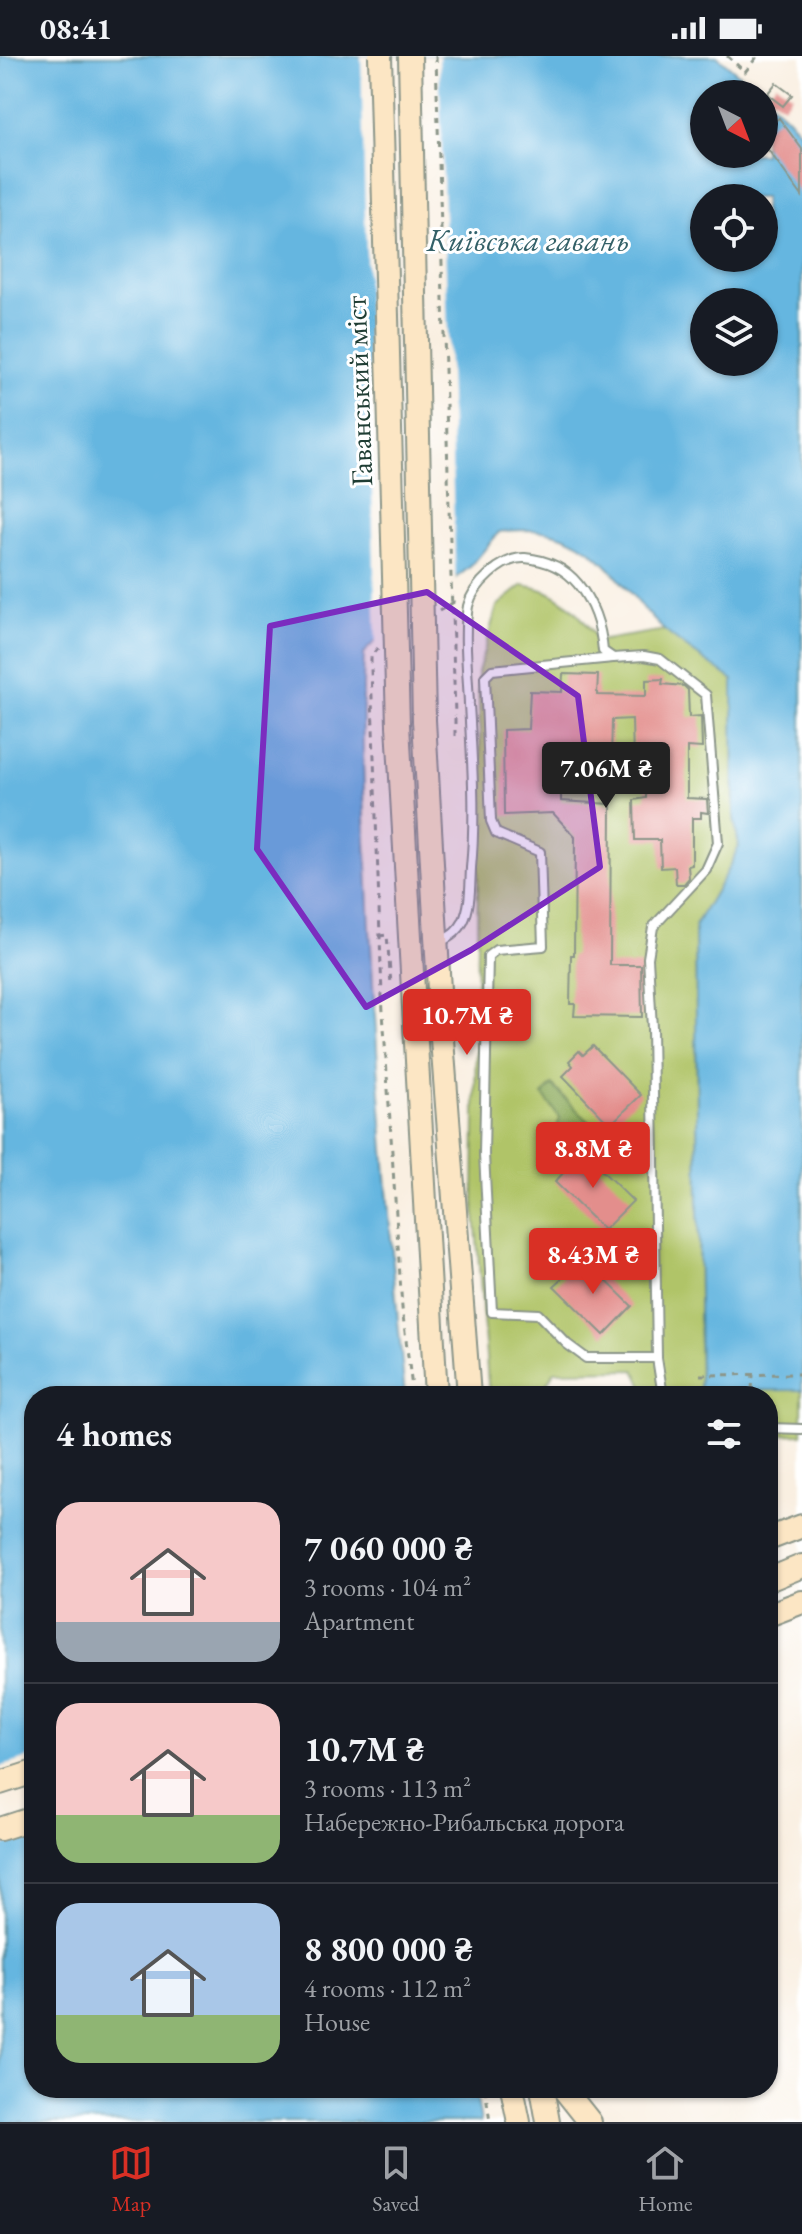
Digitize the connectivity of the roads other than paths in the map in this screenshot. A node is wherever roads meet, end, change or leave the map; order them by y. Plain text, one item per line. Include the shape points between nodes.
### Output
1 (380, 56) edge
2 (410, 56) edge
3 (613, 658) junction
4 (437, 944) junction
5 (657, 1358) junction
6 (435, 1386) edge
7 (468, 1386) edge
8 (661, 1386) edge
9 (778, 1428) edge
10 (802, 1429) edge
11 (802, 1526) edge
12 (778, 1535) edge
13 (802, 1566) edge
14 (778, 1576) edge
15 (802, 1602) edge
16 (778, 1611) edge
17 (24, 1775) edge
18 (0, 1783) edge
19 (24, 1821) edge
20 (0, 1829) edge
21 (514, 2098) edge
22 (544, 2098) edge
23 (571, 2098) edge
24 (519, 2122) edge
25 (548, 2122) edge
26 (590, 2122) edge

1 - 6 main road, Гаванський міст, bridge via 398,725
2 - 4 main road, Гаванський міст, bridge via 424,720
3 - 4 lane via 603,651 601,628 588,596 572,575 555,565 523,558 489,573 476,588 467,617 472,810 468,906 457,932
3 - 5 lane via 660,659 706,695 718,843 706,870 653,927 648,958
3 - 5 lane via 492,670 485,677 491,821 496,833 540,852 543,946 496,950 488,956 484,1154 492,1312 538,1314 586,1358
4 - 7 main road, Гаванський міст
5 - 8 lane
9 - 10 lane
11 - 12 main road
13 - 14 main road
15 - 16 main road
17 - 18 main road
19 - 20 main road
21 - 24 main road
22 - 25 main road
23 - 26 main road

